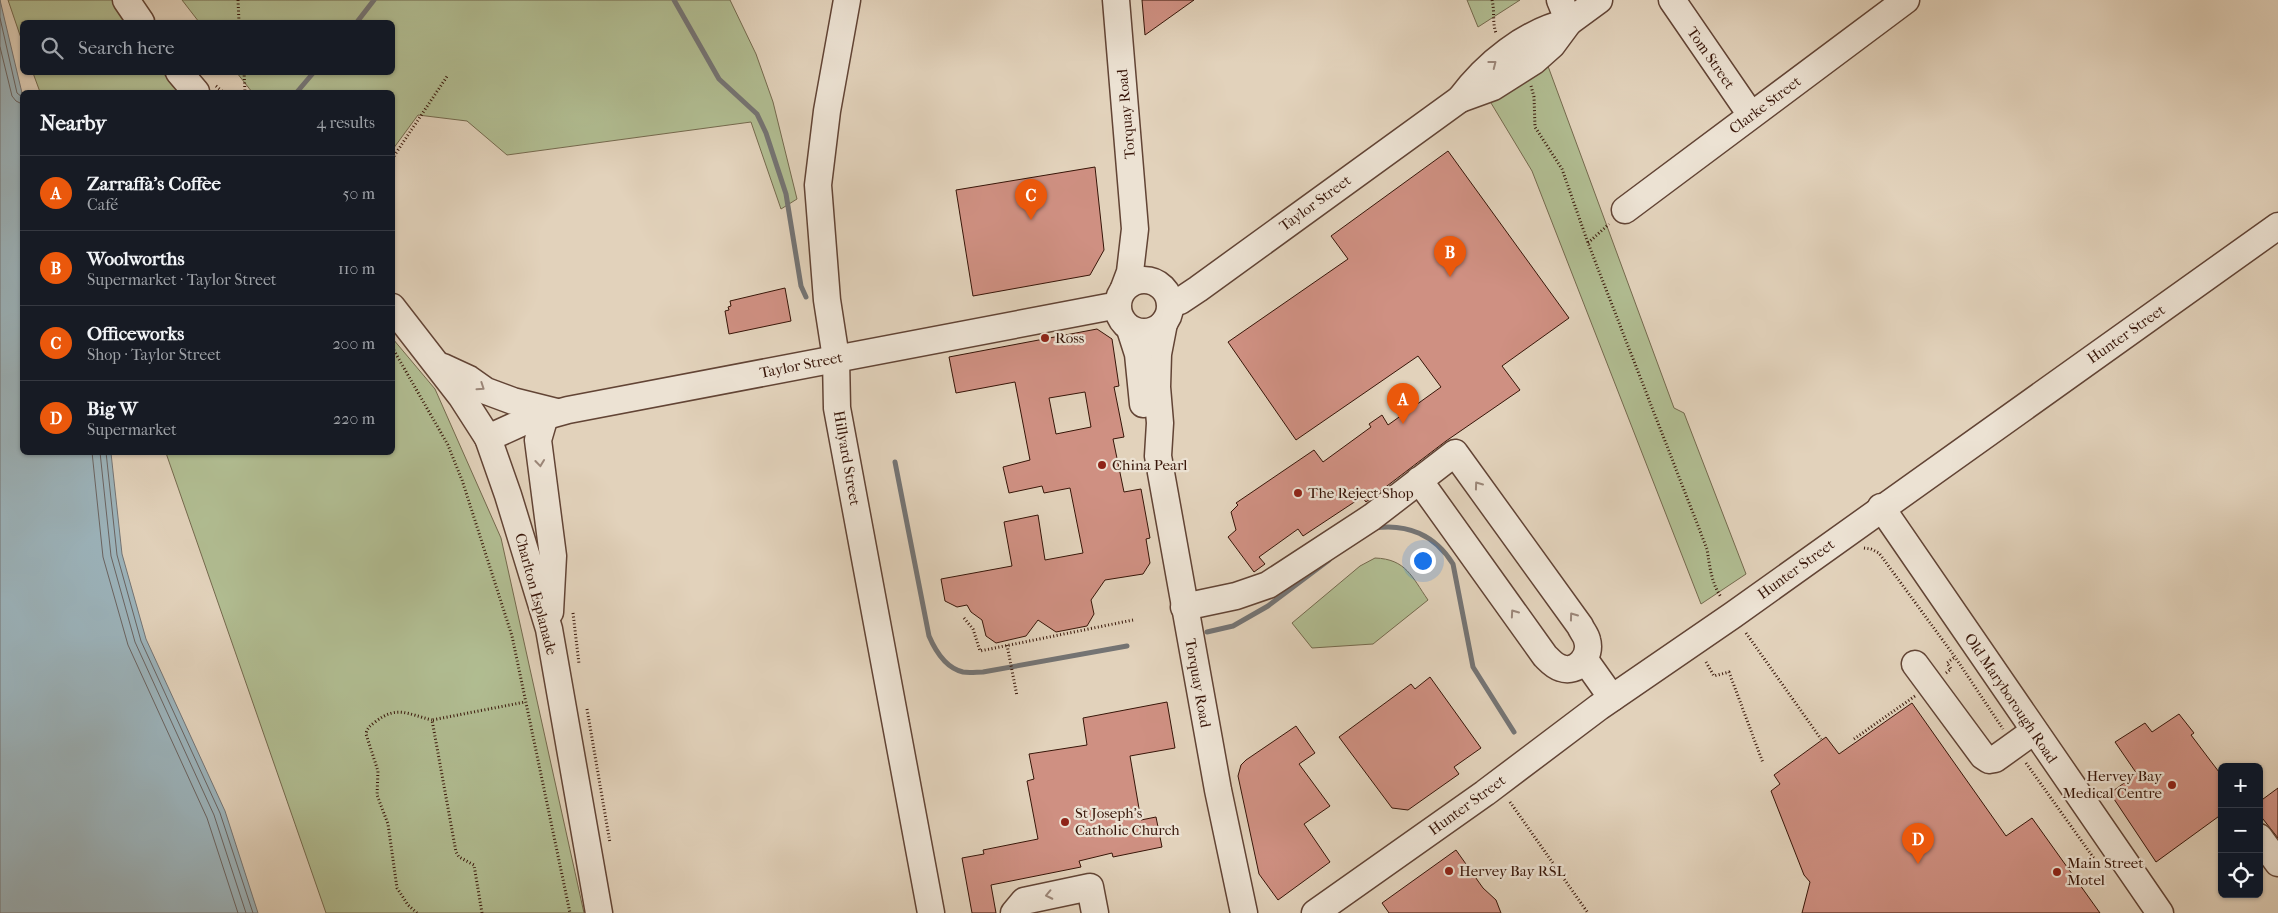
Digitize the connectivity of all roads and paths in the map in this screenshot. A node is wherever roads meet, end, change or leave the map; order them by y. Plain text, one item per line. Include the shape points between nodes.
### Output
1 (126, 0) edge
2 (238, 0) edge
3 (847, 0) edge
4 (1116, 0) edge
5 (1492, 0) edge
6 (1599, 0) edge
7 (1672, 0) edge
8 (1906, 0) edge
9 (1564, 11) edge
10 (140, 20) edge
11 (239, 20) edge
12 (1514, 61) junction
13 (182, 75) edge
14 (244, 75) edge
15 (448, 75) dead end
16 (194, 90) edge
17 (245, 90) edge
18 (1751, 115) junction
19 (395, 154) edge
20 (1625, 210) joint
21 (2278, 226) edge
22 (1135, 229) junction
23 (1588, 243) junction
24 (1164, 303) junction
25 (1124, 308) junction
26 (395, 310) edge
27 (395, 352) edge
28 (836, 358) junction
29 (438, 364) junction
30 (552, 414) junction
31 (488, 438) junction
32 (1157, 452) junction
33 (1419, 480) junction
34 (1881, 507) junction
35 (572, 606) dead end
36 (1184, 607) junction
37 (964, 618) dead end
38 (1133, 620) dead end
39 (1739, 624) junction
40 (549, 629) junction
41 (1007, 645) junction
42 (1955, 657) dead end
43 (1706, 662) dead end
44 (1915, 664) dead end
45 (1578, 665) junction
46 (580, 673) dead end
47 (1930, 685) junction
48 (1017, 696) dead end
49 (525, 702) junction
50 (586, 702) dead end
51 (1606, 703) junction
52 (432, 720) junction
53 (2034, 731) junction
54 (1821, 739) dead end
55 (1854, 739) dead end
56 (1762, 763) dead end
57 (1510, 802) dead end
58 (2263, 842) edge
59 (611, 848) dead end
60 (2278, 863) edge
61 (417, 913) edge
62 (482, 913) edge
63 (570, 913) edge
64 (599, 913) edge
65 (931, 913) edge
66 (1014, 913) edge
67 (1095, 913) edge
68 (1244, 913) edge
69 (1315, 913) edge
70 (1588, 913) edge
71 (2160, 913) edge

1 - 10 street
2 - 11 path
3 - 28 street, Hillyard Street via 827,110 818,185 826,300
4 - 22 street, Torquay Road
5 - 12 path via 1495,32
6 - 9 street, Taylor Street
7 - 18 street, Tom Street
8 - 18 street, Clarke Street
9 - 12 street, Taylor Street via 1544,53
12 - 23 path via 1532,88 1535,127 1562,169
12 - 24 street, Taylor Street via 1480,93 1460,100 1198,289 1180,301
13 - 16 street
14 - 17 path
15 - 19 path
18 - 20 street, Clarke Street
20 - 23 path
21 - 34 street, Hunter Street
22 - 24 street, Torquay Road
22 - 25 street, Torquay Road
23 - 39 path via 1707,550 1715,587
24 - 25 street, Taylor Street via 1152,331 1145,333
24 - 25 street via 1149,280 1140,280 1131,283
24 - 32 street, Torquay Road via 1158,354 1160,423
25 - 28 street, Taylor Street via 1108,307
25 - 32 street, Torquay Road via 1138,354 1146,428
26 - 29 street, Charlton Esplanade
27 - 49 path via 448,445 462,480 512,636
28 - 30 street, Taylor Street
28 - 65 street, Hillyard Street via 837,405
29 -> 30 street via 469,378 486,391
29 - 31 street, Charlton Esplanade
30 - 31 street, Taylor Street
30 -> 40 street via 538,440 553,563
31 - 40 street, Charlton Esplanade
32 - 36 street, Torquay Road
33 - 36 street via 1372,517 1268,585 1236,596
45 -> 33 street via 1562,669 1545,656
45 -> 33 street via 1588,651 1580,626 1455,453
34 - 39 street, Hunter Street
34 - 53 street, Old Maryborough Road
35 - 46 path
36 - 68 street, Torquay Road
37 - 41 path via 973,629 980,651
38 - 41 path
39 - 51 street, Hunter Street
39 - 54 path
40 - 64 street, Charlton Esplanade
41 - 48 path
42 - 47 path via 1947,663 1951,669
43 - 56 path via 1714,676 1729,672
44 - 47 street
45 - 51 street
47 - 53 street via 1977,750 1989,760
47 - 55 path
49 - 52 path
49 - 63 path
50 - 59 path
51 - 69 street, Hunter Street
52 - 61 path via 394,711 367,728 366,734 378,771 377,795 388,824 397,888
52 - 62 path via 456,852 474,865
53 - 71 street, Old Maryborough Road
57 - 70 path
58 - 60 street
67 -> 66 street via 1090,887 1024,901

